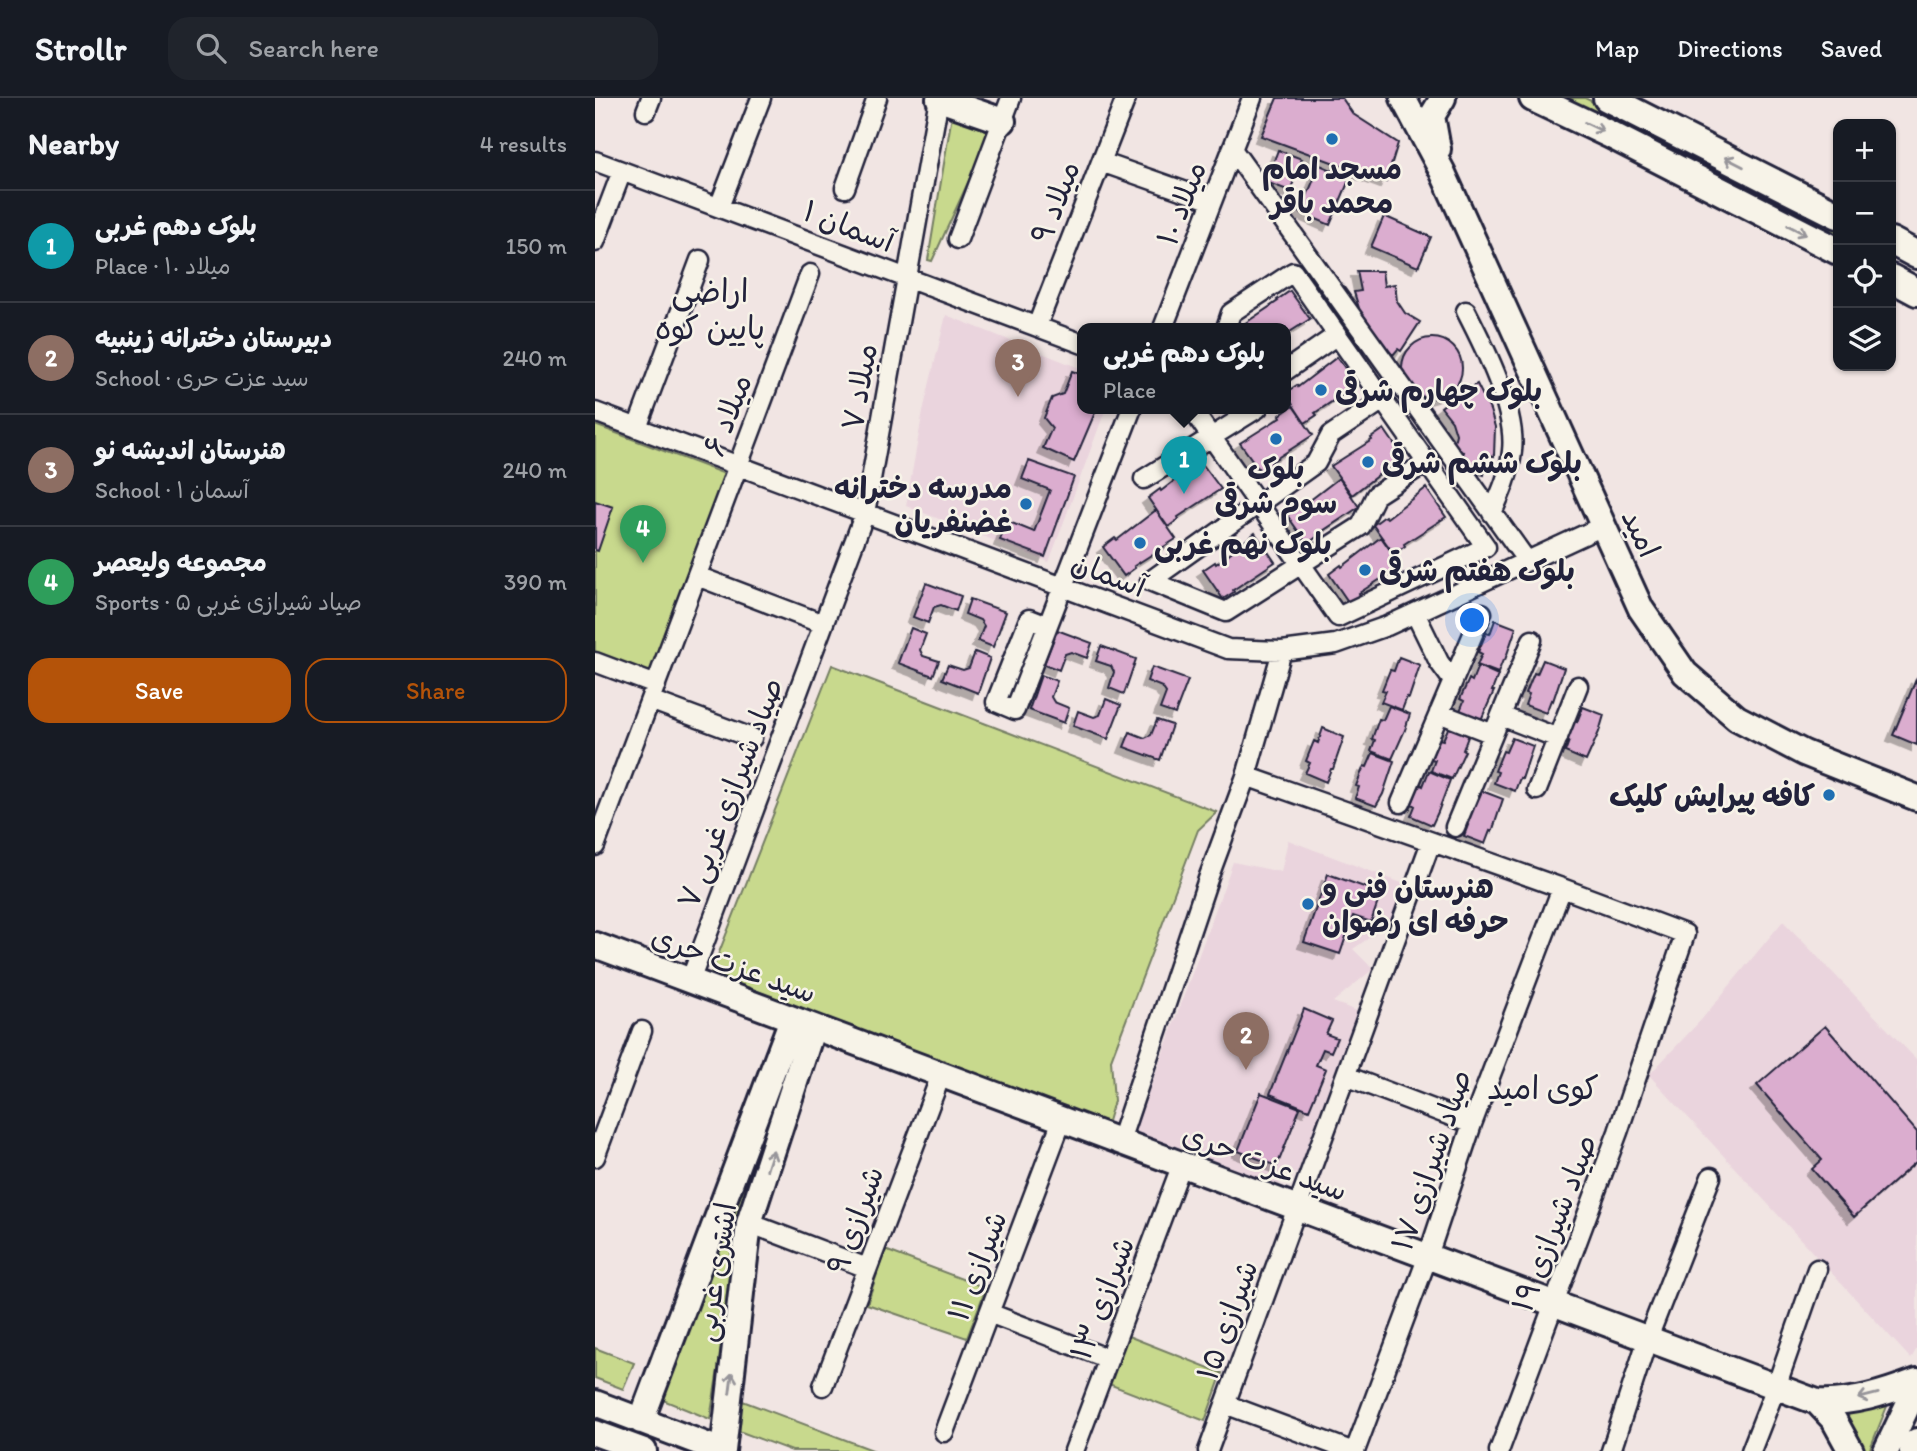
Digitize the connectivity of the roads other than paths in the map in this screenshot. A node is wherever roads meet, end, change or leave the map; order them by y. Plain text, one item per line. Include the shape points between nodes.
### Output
1 (761, 98) edge
2 (877, 98) edge
3 (938, 98) edge
4 (1011, 98) edge
5 (1126, 98) edge
6 (1252, 98) edge
7 (1403, 98) edge
8 (1443, 98) edge
9 (1533, 98) edge
10 (1607, 98) edge
11 (1003, 121) junction
12 (1232, 149) junction
13 (595, 161) edge
14 (1101, 162) junction
15 (622, 171) junction
16 (1442, 171) junction
17 (845, 188) dead end
18 (1212, 201) junction
19 (719, 208) junction
20 (1833, 212) edge
21 (958, 239) dead end
22 (595, 242) edge
23 (1896, 244) edge
24 (1833, 248) edge
25 (1917, 255) edge
26 (700, 260) dead end
27 (810, 274) dead end
28 (907, 278) junction
29 (1896, 281) edge
30 (1917, 292) edge
31 (1466, 311) dead end
32 (1165, 323) edge
33 (1228, 323) edge
34 (1037, 326) junction
35 (1337, 335) junction
36 (1077, 342) edge
37 (1291, 367) edge
38 (1383, 400) junction
39 (595, 412) edge
40 (1130, 414) edge
41 (1195, 414) edge
42 (1249, 414) edge
43 (637, 428) junction
44 (1212, 438) junction
45 (1427, 462) junction
46 (738, 466) junction
47 (1144, 479) dead end
48 (1258, 504) junction
49 (865, 513) junction
50 (1492, 513) junction
51 (1603, 526) junction
52 (1527, 561) junction
53 (1301, 564) junction
54 (697, 576) junction
55 (1063, 587) junction
56 (1415, 613) junction
57 (1482, 613) dead end
58 (824, 624) junction
59 (1047, 626) dead end
60 (1532, 640) dead end
61 (1282, 651) junction
62 (595, 662) edge
63 (1453, 681) junction
64 (1578, 686) dead end
65 (653, 693) junction
66 (1439, 713) junction
67 (1500, 716) junction
68 (1493, 734) junction
69 (752, 738) dead end
70 (1558, 738) junction
71 (1246, 776) junction
72 (1537, 790) dead end
73 (1917, 798) edge
74 (1401, 803) dead end
75 (1455, 827) dead end
76 (1430, 842) junction
77 (595, 846) edge
78 (1562, 888) junction
79 (595, 946) edge
80 (690, 981) junction
81 (803, 1023) junction
82 (642, 1031) dead end
83 (792, 1054) junction
84 (941, 1074) junction
85 (1346, 1076) junction
86 (1062, 1120) junction
87 (1472, 1124) junction
88 (1119, 1141) junction
89 (595, 1157) edge
90 (1182, 1164) junction
91 (1711, 1177) dead end
92 (1298, 1208) junction
93 (750, 1223) junction
94 (1428, 1256) junction
95 (867, 1268) junction
96 (1817, 1269) dead end
97 (1553, 1304) junction
98 (989, 1313) junction
99 (1648, 1338) junction
100 (1109, 1359) junction
101 (1917, 1383) edge
102 (823, 1386) dead end
103 (1776, 1387) junction
104 (1817, 1402) junction
105 (595, 1403) edge
106 (1226, 1404) junction
107 (641, 1421) junction
108 (944, 1432) dead end
109 (595, 1433) edge
110 (1917, 1441) edge
111 (1504, 1450) edge
112 (644, 1451) edge
113 (722, 1451) edge
114 (1074, 1451) edge
115 (1208, 1451) edge
116 (1353, 1451) edge
117 (1611, 1451) edge
118 (1751, 1451) edge
119 (1851, 1451) edge
120 (1886, 1451) edge
121 (1912, 1451) edge

1 - 19 street
2 - 17 street
3 - 11 street
3 - 28 street, میلاد ۷
4 - 11 street
5 - 14 street, میلاد ۹
6 - 12 street, میلاد ۱۰
7 - 16 street
8 - 16 street via 1432,116
9 -> 24 main road
20 -> 10 main road
11 - 21 street
12 - 18 street, میلاد ۱۰
12 - 50 street
13 - 15 street, آسمان ۱
14 - 18 street
14 - 34 street, میلاد ۹
15 - 19 street, آسمان ۱
15 - 22 street
16 - 51 street, امید
18 - 32 street, میلاد ۱۰
19 - 28 street, آسمان ۱
23 - 25 main road
26 - 43 street
27 - 46 street, میلاد ۶
28 - 34 street, آسمان ۱
28 - 49 street, میلاد ۷
29 - 30 main road
31 - 50 street via 1509,417 1513,449
33 - 35 street via 1231,313 1293,272
34 - 36 street, آسمان ۱
35 - 37 street
35 - 38 street
38 - 45 street
38 - 48 street via 1331,435 1316,463
39 - 43 street, آسمان
40 - 55 street
41 - 44 street
42 - 44 street
43 - 46 street, آسمان
44 - 47 street
44 - 48 street
45 - 53 street via 1375,495 1361,526
45 - 53 street via 1486,547 1338,617
46 - 49 street, آسمان
46 - 54 street, میلاد ۶
48 - 53 street
48 - 53 street via 1150,582 1226,612
49 - 55 street, آسمان
49 - 58 street, میلاد ۷
50 - 52 street
51 - 52 street, آسمان
51 - 73 street, امید via 1641,609 1685,673 1737,718 1804,753
52 - 56 street, آسمان
54 - 58 street
54 - 65 street, میلاد ۶
55 - 59 street
55 - 61 street, آسمان via 1228,649
56 - 61 street, آسمان via 1336,644
56 - 63 street
57 - 63 street
58 - 80 street, صیاد شیرازی غربی ۷
60 - 67 street
61 - 71 street
62 - 65 street
63 - 66 street
64 - 70 street
65 - 69 street
65 - 77 street, میلاد ۶
66 - 68 street
66 - 74 street
67 - 68 street
67 - 70 street
68 - 75 street
70 - 72 street
71 - 76 street
71 - 88 street
76 - 78 street
76 - 85 street, شیرازی ۱۵
78 - 87 street, صیاد شیرازی ۱۷
78 - 97 street, صیاد شیرازی ۱۹ via 1685,934
79 - 80 street, سید عزت حری
80 - 81 street, سید عزت حری
81 - 83 street, اشتری غربی
81 - 84 street, سید عزت حری
82 - 89 street
93 -> 83 street, اشتری غربی
83 - 107 street, اشتری غربی
84 - 86 street, سید عزت حری
84 - 95 street, شیرازی ۹
85 - 87 street
85 - 92 street, شیرازی ۱۵
86 - 88 street, سید عزت حری
86 - 98 street, شیرازی ۱۱
87 - 94 street, صیاد شیرازی ۱۷
88 - 90 street, سید عزت حری
90 - 92 street, سید عزت حری
90 - 100 street, شیرازی ۱۳
91 - 99 street
92 - 94 street, سید عزت حری
92 - 106 street, شیرازی ۱۵
93 - 95 street
113 -> 93 street, اشتری غربی
94 - 97 street, سید عزت حری
94 - 116 street, صیاد شیرازی ۱۷
95 - 102 street, شیرازی ۹
96 - 103 street
97 - 99 street, سید عزت حری
97 - 111 street, صیاد شیرازی ۱۹
98 - 100 street
98 - 108 street, شیرازی ۱۱
99 - 103 street, سید عزت حری
99 - 117 street
100 - 114 street, شیرازی ۱۳
101 -> 104 street, سید عزت حری via 1846,1402
101 - 120 street
103 - 104 street, سید عزت حری
103 - 118 street
104 - 119 street via 1834,1420
105 - 107 street
106 - 115 street, شیرازی ۱۵
106 - 116 street
107 - 113 street
109 - 112 street
110 - 121 street

